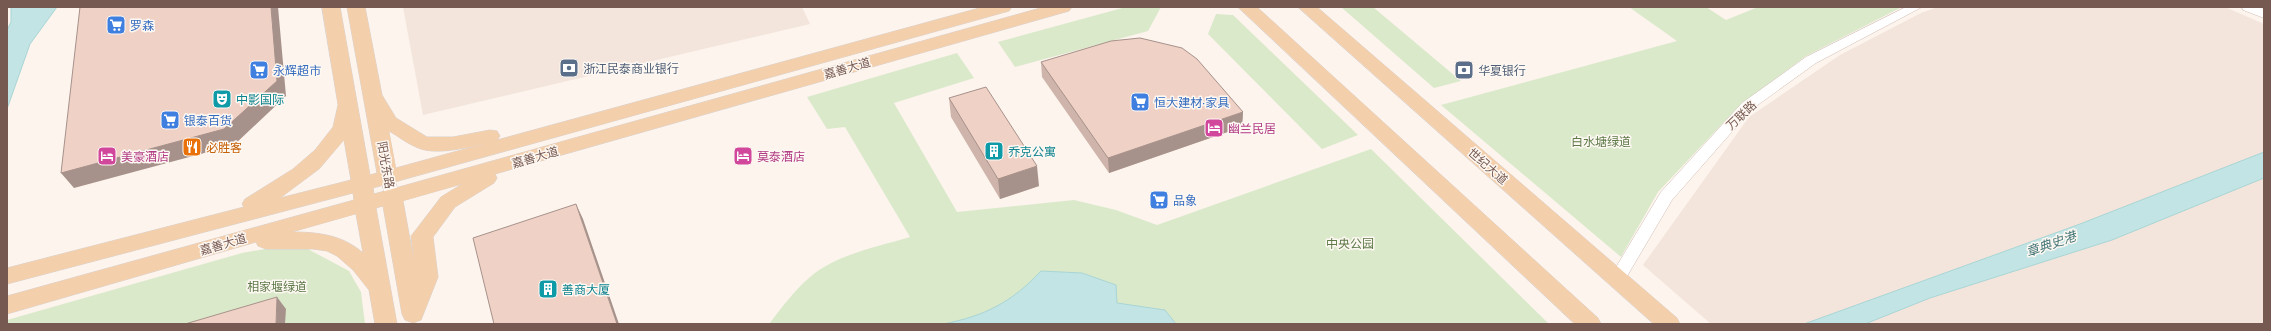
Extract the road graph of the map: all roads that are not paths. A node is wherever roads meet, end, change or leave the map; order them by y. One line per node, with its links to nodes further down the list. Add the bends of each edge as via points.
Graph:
1 (331, 7): 11 (main road)
2 (356, 7): 10 (main road, 阳光东路)
3 (1003, 7): 12 (main road, 嘉善大道)
4 (1063, 7): 13 (main road, 嘉善大道)
5 (1247, 7): 26 (main road)
6 (1307, 7): 21 (main road, 世纪大道)
7 (1916, 7): 21 (street, 万联路, via 1811,60 1747,106 1666,196)
8 (2248, 7): 9 (street)
9 (2264, 14)
10 (372, 94): 12 (main road, via 389,122 423,143 452,144 521,130); 14 (main road, 阳光东路)
11 (348, 101): 15 (main road); 18 (main road, via 341,131 314,164 273,194)
12 (571, 126): 14 (main road, 嘉善大道)
13 (542, 155): 16 (main road, 嘉善大道); 24 (main road, via 532,163 496,172 448,202 422,236 427,277)
14 (388, 177): 15 (main road, 嘉善大道); 16 (street, 阳光东路)
15 (363, 184): 17 (main road); 18 (main road, 嘉善大道)
16 (392, 198): 17 (main road, 嘉善大道); 24 (main road, 阳光东路)
17 (365, 205): 19 (main road, 嘉善大道); 22 (main road)
18 (218, 220): 20 (main road, 嘉善大道)
19 (224, 244): 22 (main road, via 298,239 339,247 363,266); 23 (main road, 嘉善大道)
20 (7, 276)
21 (1618, 279): 27 (main road, 世纪大道)
22 (380, 289): 25 (main road)
23 (7, 305)
24 (414, 319)
25 (386, 324)
26 (1590, 324)
27 (1669, 324)

